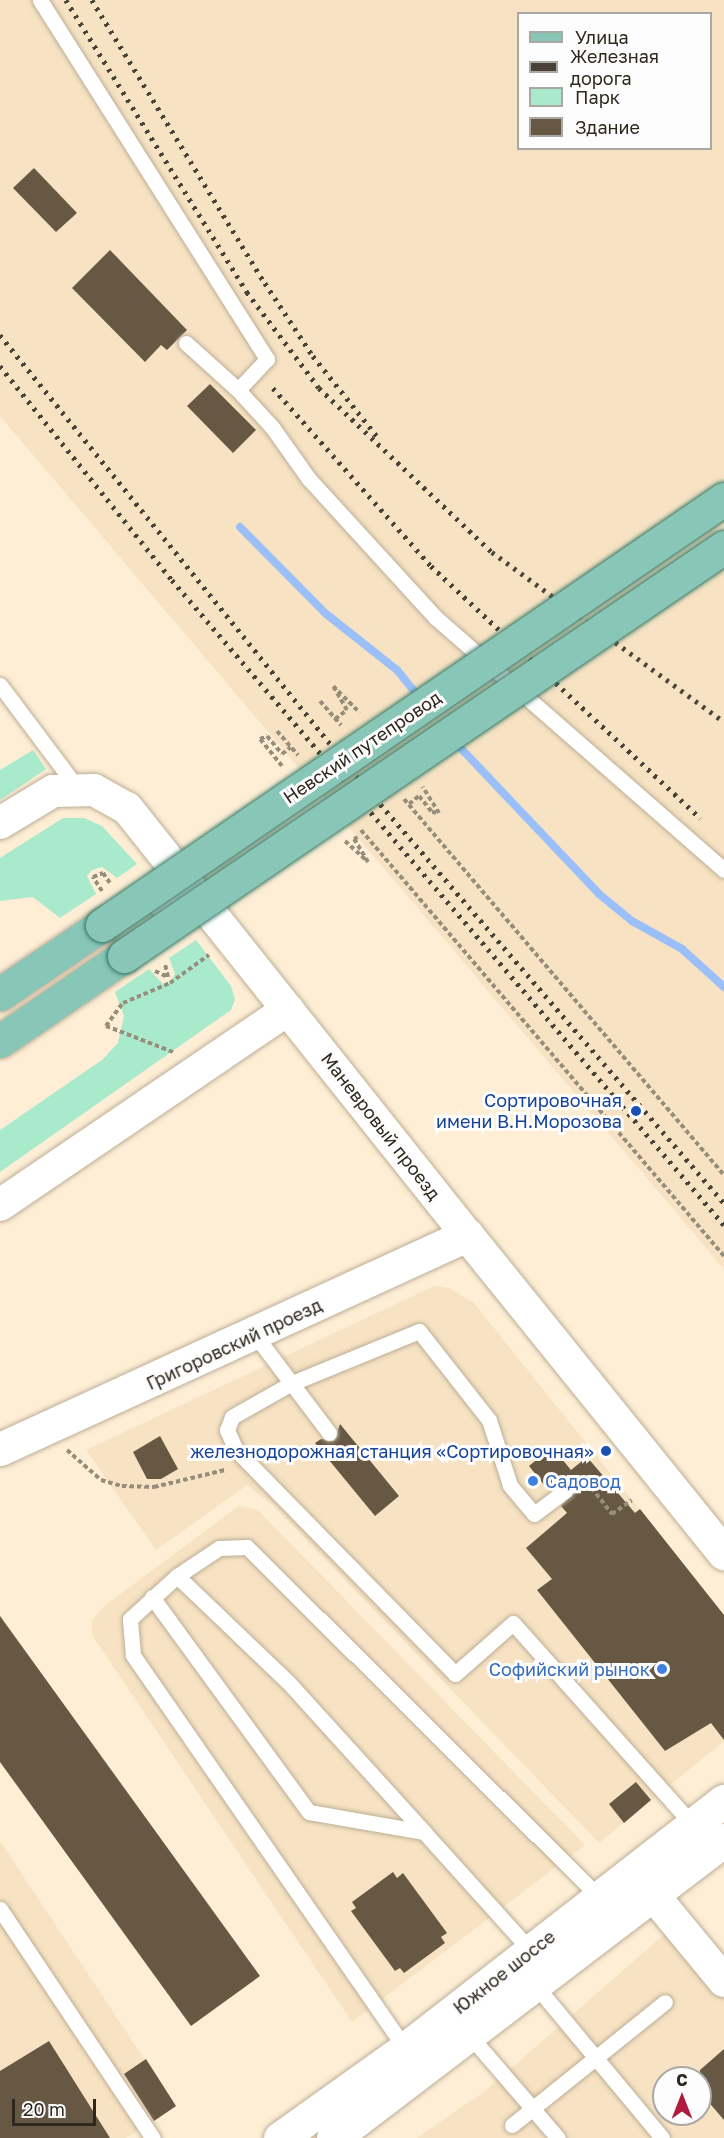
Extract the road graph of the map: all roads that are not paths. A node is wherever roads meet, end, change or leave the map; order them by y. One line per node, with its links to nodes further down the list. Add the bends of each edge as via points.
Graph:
1 (39, 0): 3 (lane, via 267,359)
2 (186, 343): 3 (lane)
3 (238, 390): 9 (lane, via 272,427 309,479 435,617)
4 (724, 499): 12 (main road, Невский путепровод, bridge, via 103,910)
5 (724, 547): 14 (main road, bridge)
6 (0, 685): 7 (lane)
7 (78, 789): 8 (street, Маневровый проезд, via 36,798); 10 (street, Маневровый проезд, via 111,796 127,808)
8 (0, 823)
9 (724, 870)
10 (189, 885): 11 (lane); 13 (street, Маневровый проезд)
11 (157, 908)
12 (0, 994)
13 (288, 1009): 15 (street); 16 (street, Маневровый проезд)
14 (0, 1041)
15 (0, 1206)
16 (467, 1235): 17 (street, Григоровский проезд); 22 (street, Маневровый проезд)
17 (255, 1335): 18 (lane); 20 (street, Григоровский проезд)
18 (290, 1384): 19 (lane); 21 (lane, via 419,1331 489,1420 510,1485 534,1514); 27 (lane, via 232,1417 227,1430 248,1463 455,1674 513,1623)
19 (329, 1433)
20 (0, 1449)
21 (566, 1490)
22 (724, 1553)
23 (177, 1576): 24 (lane); 26 (lane, via 288,1682); 30 (lane, via 219,1548 248,1547)
24 (152, 1597): 26 (lane, via 309,1812); 36 (lane, via 130,1619 133,1654)
25 (724, 1801): 27 (street, Южное шоссе)
26 (424, 1832): 31 (lane)
27 (710, 1838): 28 (street, Южное шоссе)
28 (643, 1884): 30 (street, Южное шоссе); 32 (street)
29 (0, 1909): 39 (lane)
30 (610, 1909): 31 (street, Южное шоссе)
31 (540, 1970): 34 (street, Южное шоссе); 35 (lane); 36 (street, Южное шоссе)
32 (724, 1982)
33 (665, 2002): 35 (lane)
34 (471, 2037): 36 (street, Южное шоссе); 37 (lane)
35 (596, 2058): 37 (lane); 43 (lane)
36 (415, 2061): 40 (street, Южное шоссе); 41 (street, Южное шоссе)
37 (533, 2108): 38 (lane); 42 (lane)
38 (512, 2125)
39 (153, 2138)
40 (280, 2138)
41 (333, 2138)
42 (558, 2138)
43 (662, 2138)

